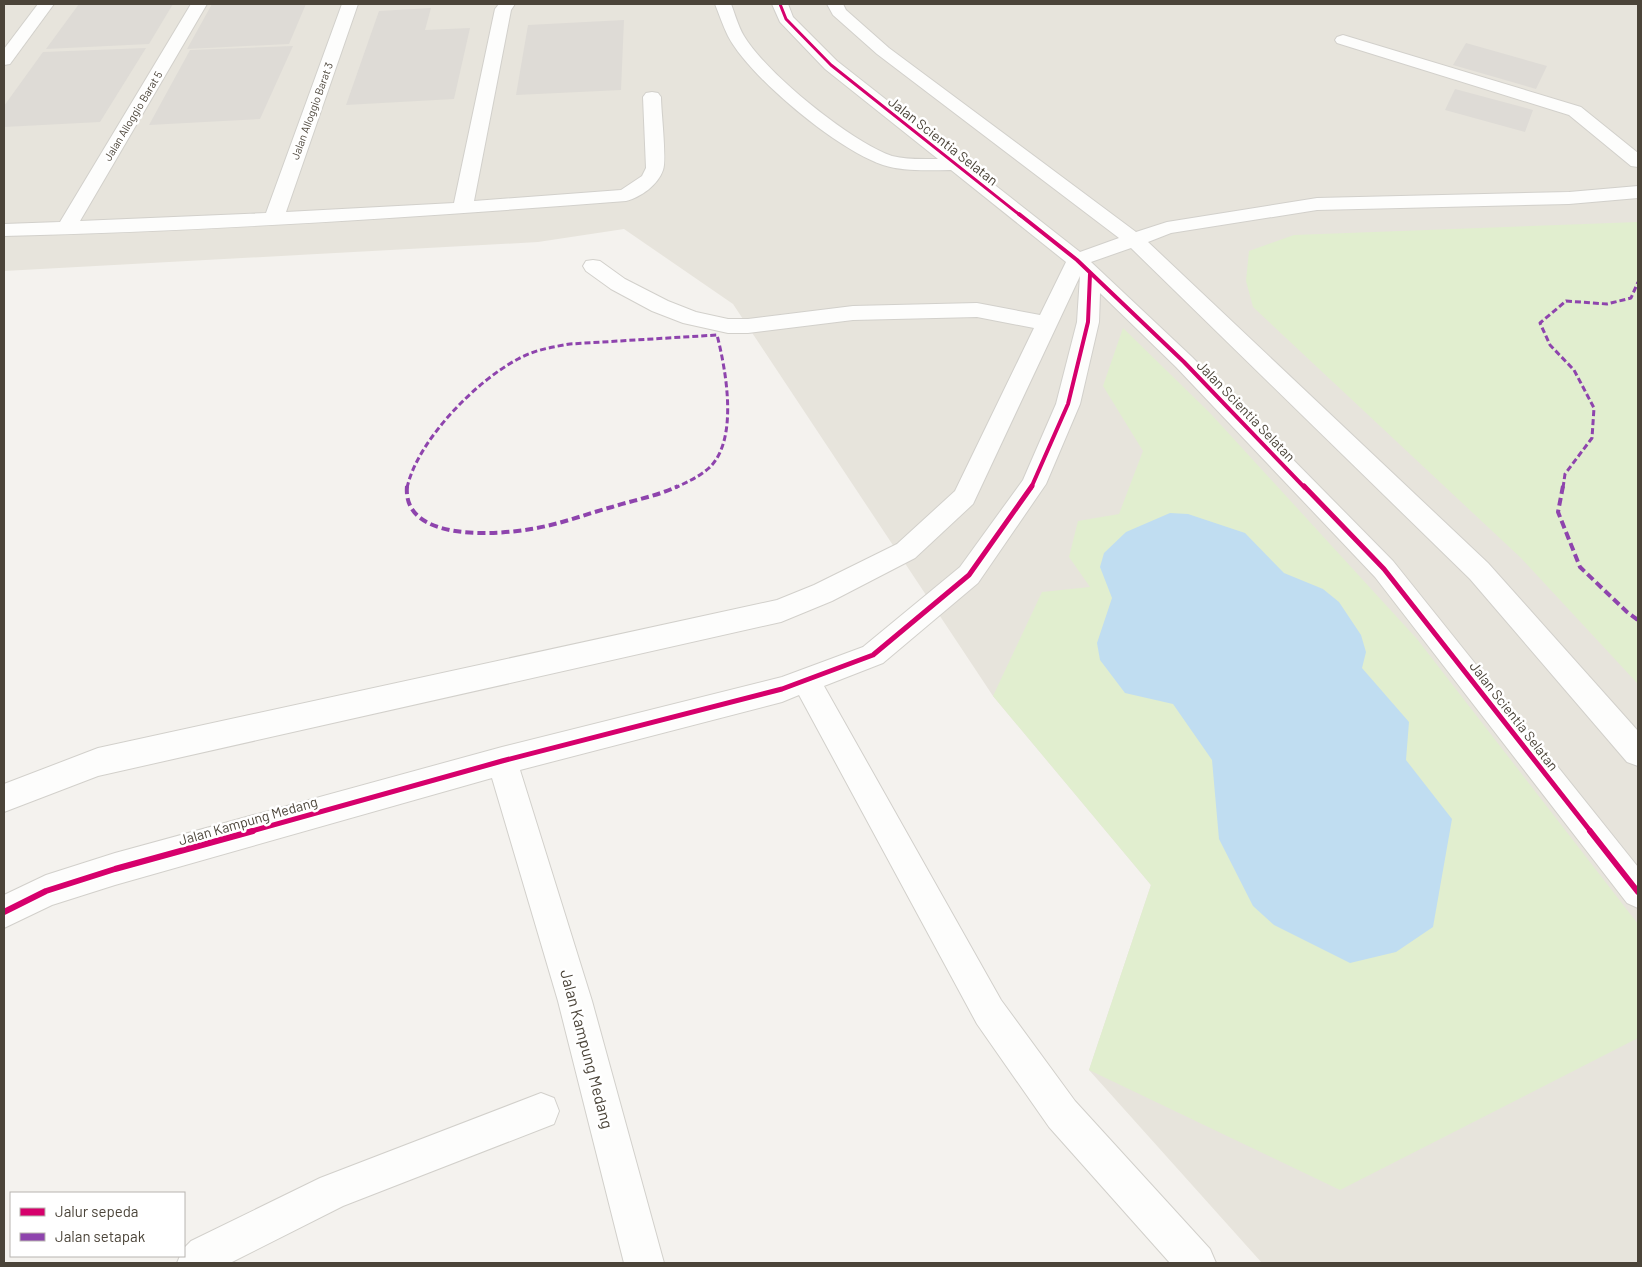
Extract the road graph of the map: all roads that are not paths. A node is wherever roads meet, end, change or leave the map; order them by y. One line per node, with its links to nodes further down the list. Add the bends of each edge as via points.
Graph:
1 (46, 4): 9 (street)
2 (199, 4): 16 (street, Jalan Alloggio Barat 5)
3 (350, 4): 15 (street, Jalan Alloggio Barat 3)
4 (507, 4): 14 (street, via 503,9)
5 (723, 4): 12 (street, via 736,36 761,69 832,130 889,161 915,165)
6 (780, 4): 12 (street, Jalan Scientia Selatan, via 786,19 831,65)
7 (835, 4): 18 (street, via 839,12 883,51)
8 (1344, 40): 11 (street, via 1575,111)
9 (4, 60)
10 (652, 97): 14 (street, via 655,168 650,180 642,186 626,195)
11 (1638, 162)
12 (953, 164): 20 (street, Jalan Scientia Selatan)
13 (1638, 192): 18 (street, via 1569,198 1316,204 1167,228)
14 (462, 208): 15 (street)
15 (274, 219): 16 (street)
16 (67, 228): 17 (street)
17 (4, 230)
18 (1135, 241): 20 (street); 23 (street, via 1479,571)
19 (593, 266): 21 (street, via 618,284 660,306 723,331 853,313 977,310)
20 (1084, 267): 21 (street); 22 (street, via 1088,322 1068,404 1034,484 969,575 873,655); 26 (street, Jalan Scientia Selatan, via 1184,362 1384,568)
21 (1047, 324): 25 (street, via 964,496 906,551 823,593 781,611 98,762)
22 (806, 680): 24 (street, via 782,689); 31 (street, via 990,1012 1062,1114)
23 (1638, 752)
24 (502, 761): 27 (street, Jalan Kampung Medang, via 115,869 46,891); 30 (street, Jalan Kampung Medang, via 575,1001)
25 (4, 798)
26 (1638, 892)
27 (4, 912)
28 (541, 1111): 29 (street, via 333,1192 205,1255)
29 (197, 1263)
30 (644, 1263)
31 (1196, 1263)

